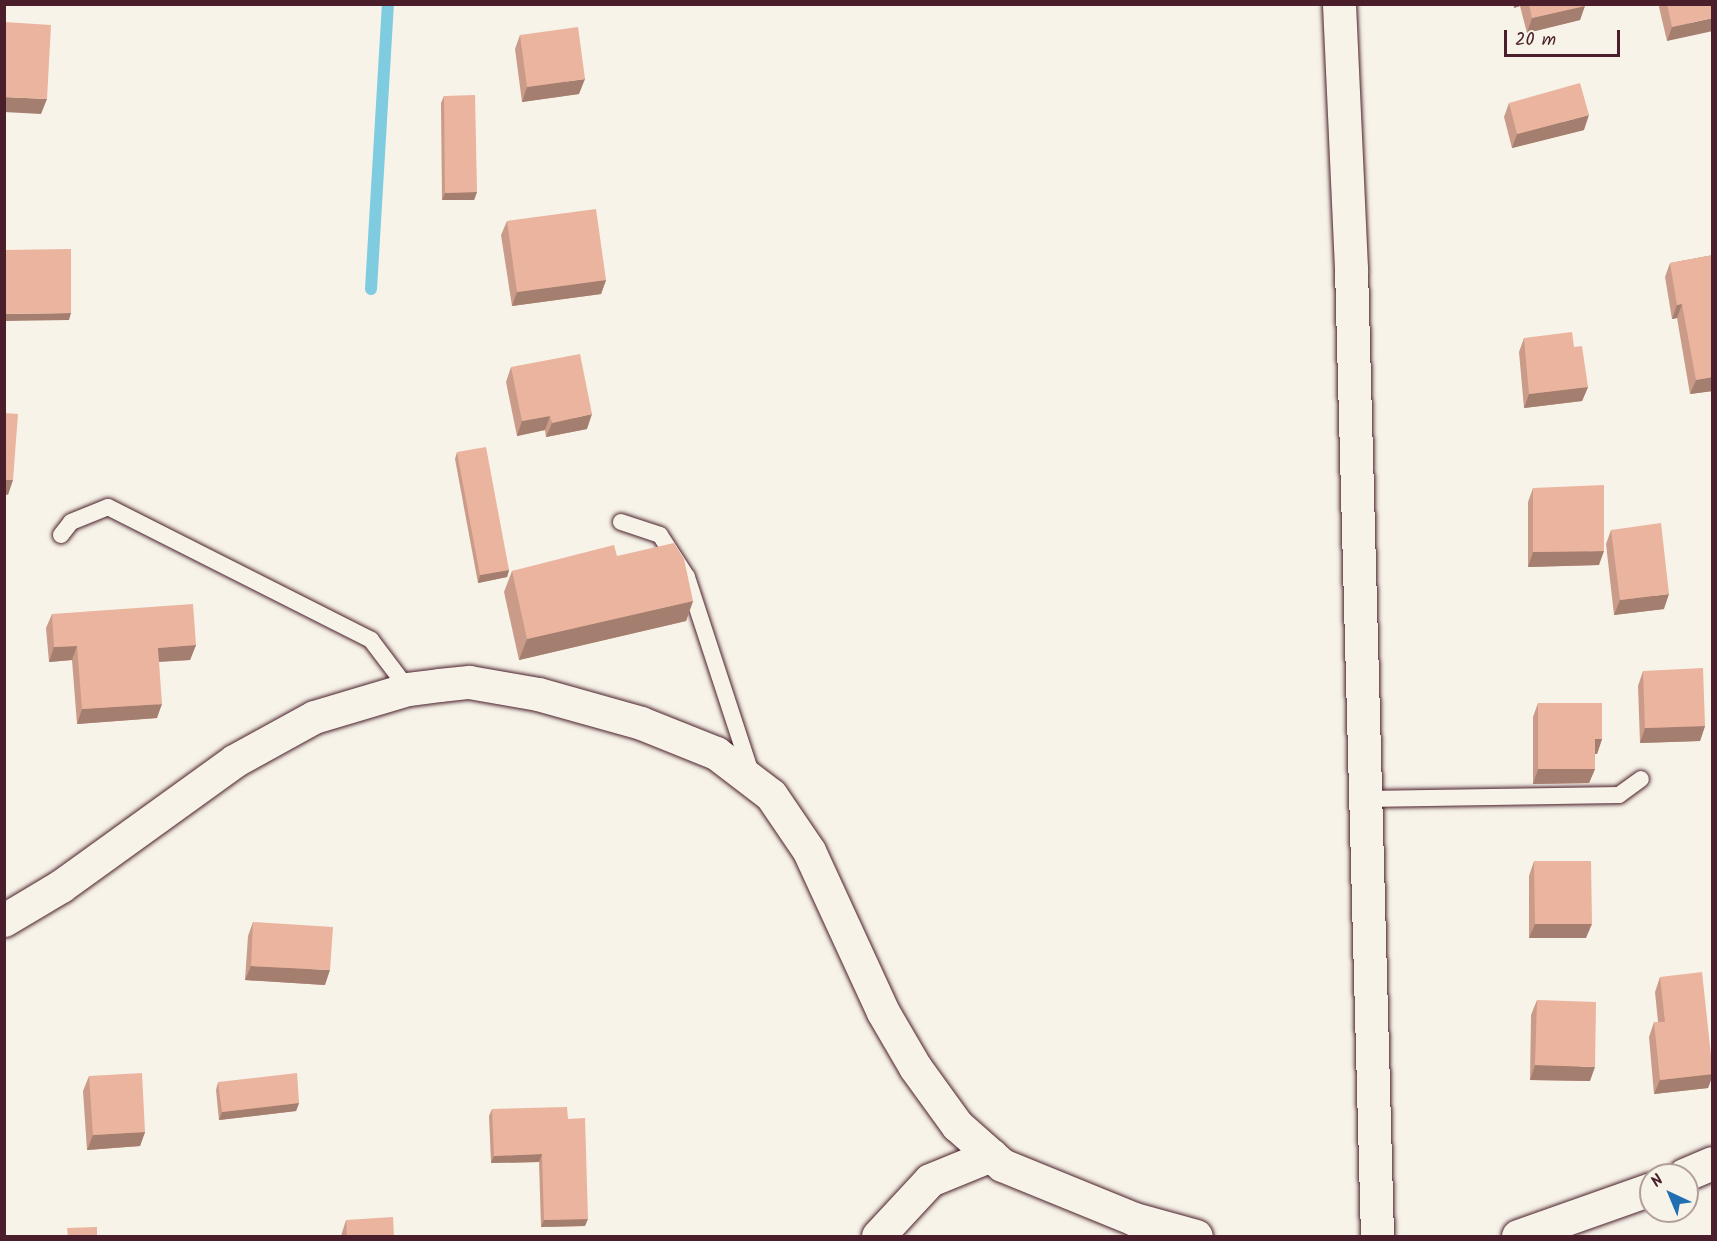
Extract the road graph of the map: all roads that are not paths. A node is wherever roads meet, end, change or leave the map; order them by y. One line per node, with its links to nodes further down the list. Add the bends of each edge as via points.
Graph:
1 (1339, 4): 7 (street, via 1351,269)
2 (621, 522): 6 (lane, via 660,535 687,577)
3 (61, 535): 4 (lane, via 71,522 108,507 371,640)
4 (408, 689): 6 (street, via 469,682 641,723 716,753); 8 (street, via 314,717 234,761 61,886)
5 (1641, 779): 7 (lane, via 1619,795)
6 (756, 785): 9 (street, via 771,795 809,851 883,1012 915,1067 957,1125)
7 (1365, 799): 15 (street)
8 (4, 920)
9 (991, 1155): 13 (street, via 930,1180); 14 (street, via 1002,1165 1047,1185 1134,1219)
10 (1713, 1163): 11 (street)
11 (1699, 1169)
12 (1639, 1193): 16 (street)
13 (878, 1236)
14 (1196, 1236)
15 (1377, 1236)
16 (1518, 1236)

